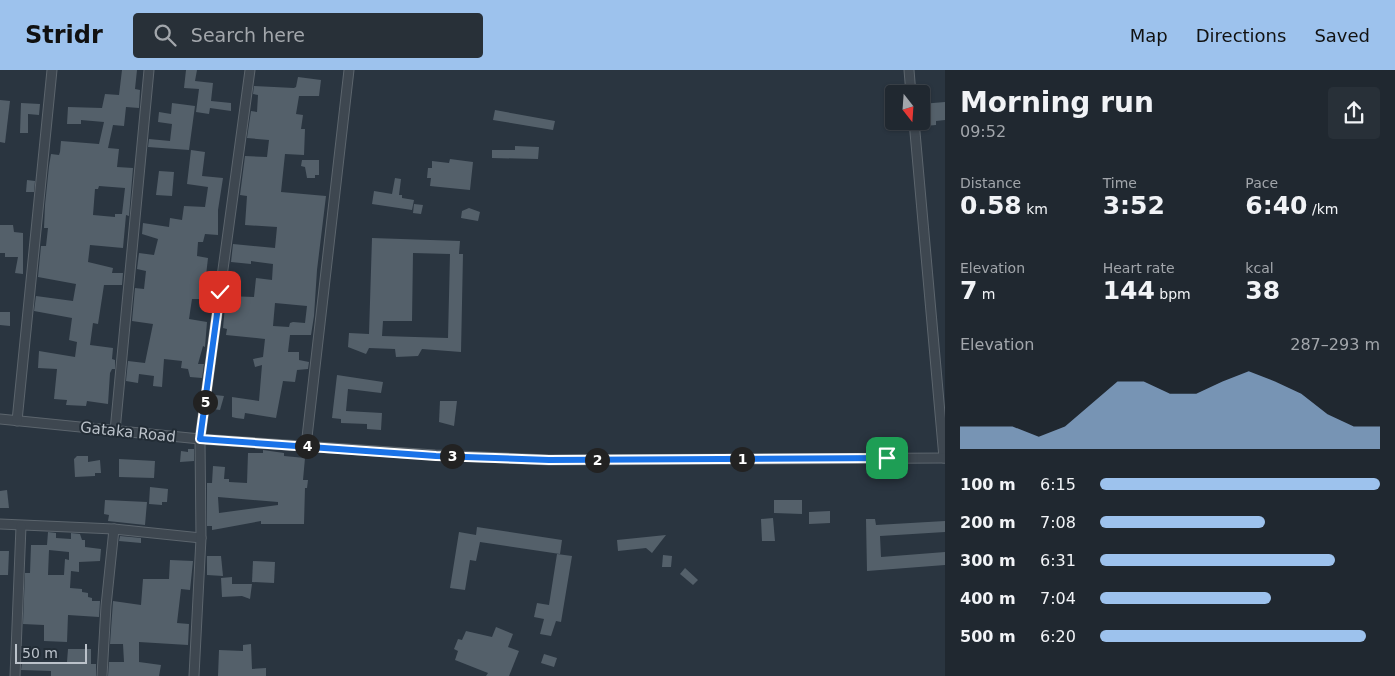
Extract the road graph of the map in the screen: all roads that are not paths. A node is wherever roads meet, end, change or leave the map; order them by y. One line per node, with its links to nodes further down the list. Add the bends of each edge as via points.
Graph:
1 (52, 70): 9 (street)
2 (149, 70): 10 (street)
3 (250, 70): 11 (street)
4 (349, 70): 12 (street)
5 (909, 70): 6 (street)
6 (910, 85)
7 (915, 130): 13 (street)
8 (0, 419): 9 (street, Gataka Road)
9 (17, 421): 10 (street, Gataka Road)
10 (116, 431): 11 (street, Gataka Road)
11 (200, 439): 12 (street, Gataka Road); 17 (street)
12 (306, 446): 13 (street, Gataka Road, via 436,456 549,460)
13 (944, 458)
14 (0, 524): 15 (street)
15 (21, 526): 16 (street); 18 (street)
16 (114, 529): 17 (street); 19 (street)
17 (201, 538): 20 (street)
18 (15, 676)
19 (102, 676)
20 (194, 676)

